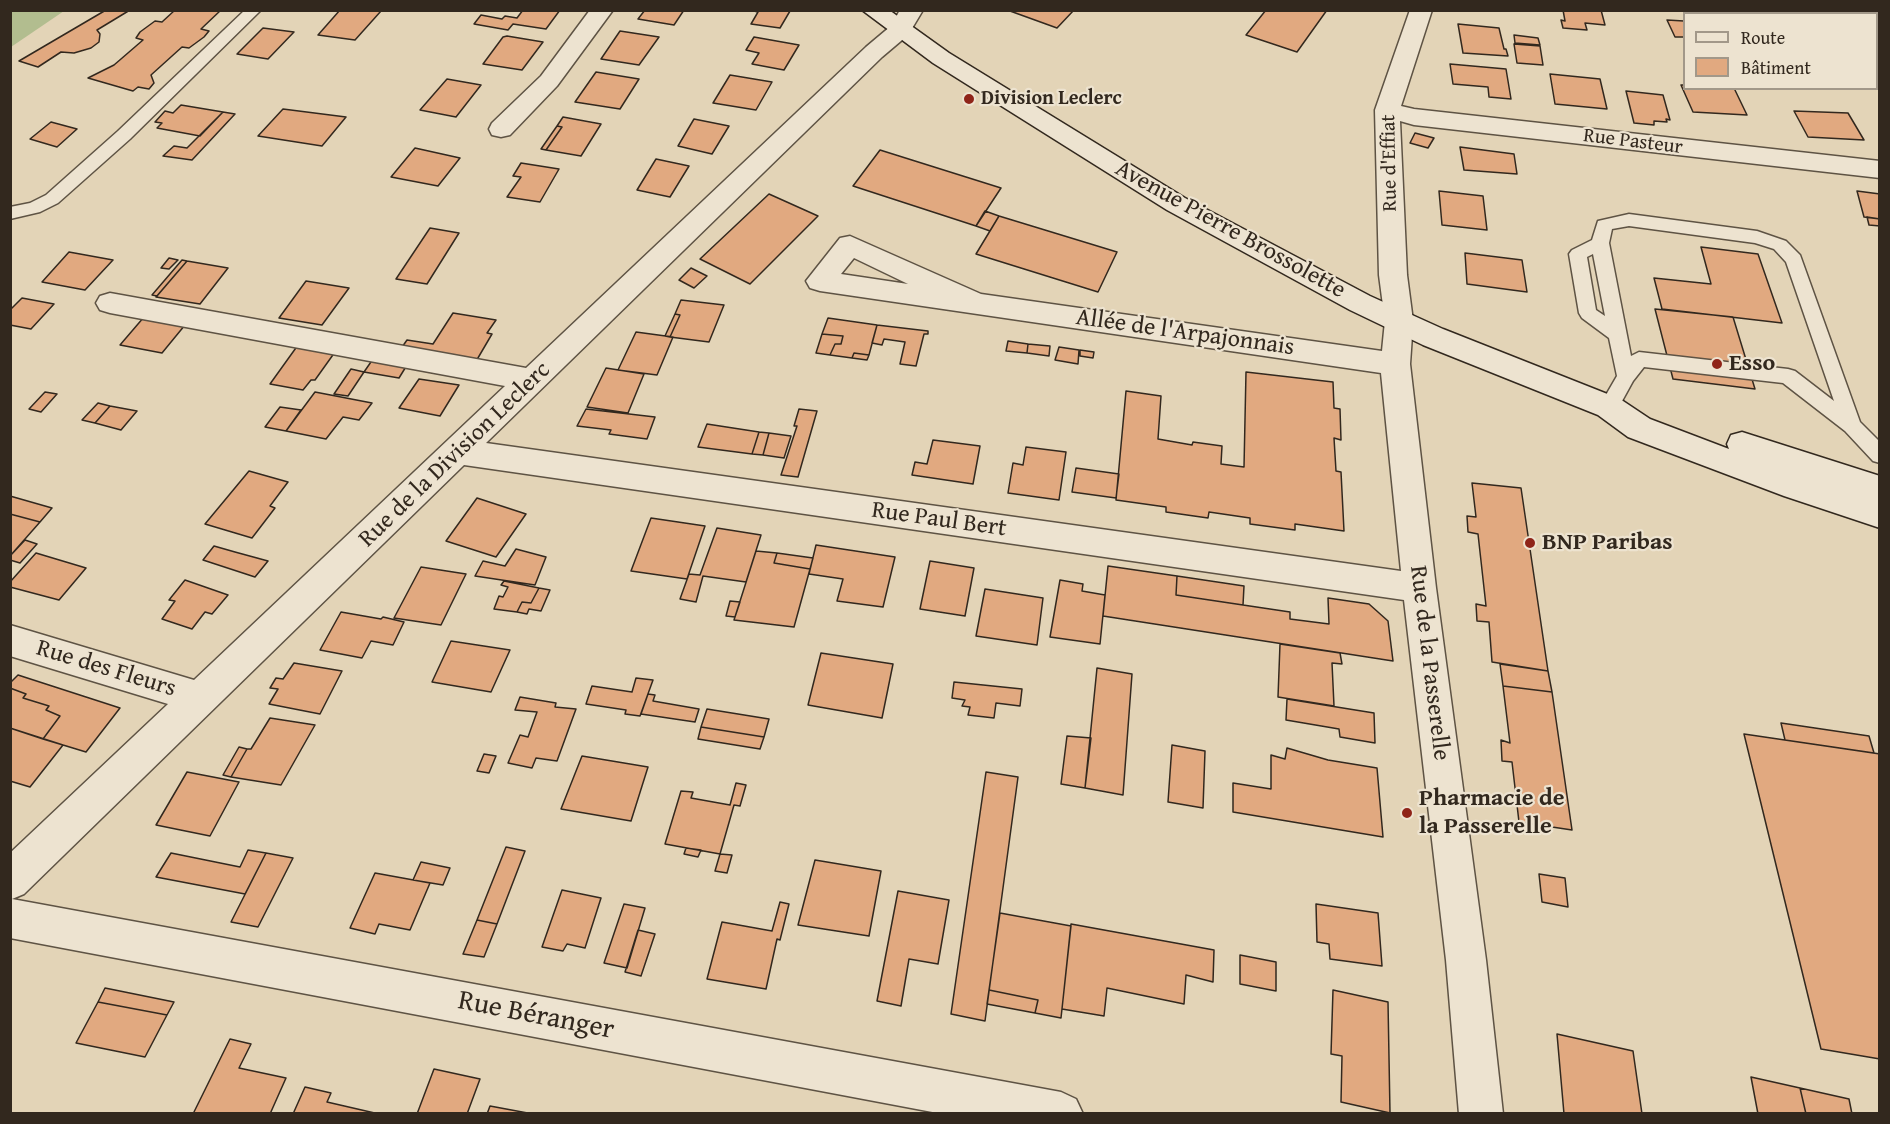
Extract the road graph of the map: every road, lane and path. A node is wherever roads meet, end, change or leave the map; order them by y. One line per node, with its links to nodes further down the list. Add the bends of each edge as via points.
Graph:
1 (254, 10): 9 (lane, via 52,199)
2 (602, 10): 7 (street, via 549,81)
3 (873, 10): 5 (street, Avenue Pierre Brossolette)
4 (1421, 10): 6 (street, Rue d'Effiat)
5 (906, 20): 12 (street, Avenue Pierre Brossolette, via 1176,204); 15 (street, Rue de la Division Leclerc)
6 (1387, 110): 8 (street, Rue Pasteur, via 1414,117); 12 (street, Rue d'Effiat)
7 (501, 129)
8 (1880, 170)
9 (10, 213)
10 (110, 303): 15 (street)
11 (975, 303): 13 (street, Allée de l'Arpajonnais)
12 (1399, 321): 13 (street, Rue de la Passerelle); 16 (street, Avenue Pierre Brossolette)
13 (1395, 364): 22 (street, Rue de la Passerelle)
14 (1626, 376): 16 (lane); 17 (lane, via 1639,359 1788,376); 17 (lane, via 1600,243 1604,225 1629,220 1756,237 1780,245 1794,259)
15 (532, 380): 18 (street, Rue de la Division Leclerc)
16 (1609, 407): 20 (street, Avenue Pierre Brossolette, via 1645,408 1774,456); 21 (street, Avenue Pierre Brossolette, via 1639,428)
17 (1852, 426): 19 (lane)
18 (459, 452): 22 (street, Rue Paul Bert); 24 (street, Rue de la Division Leclerc)
19 (1880, 455)
20 (1880, 489)
21 (1880, 515)
22 (1419, 588): 28 (street, Rue de la Passerelle, via 1466,960)
23 (10, 640): 24 (street, Rue des Fleurs)
24 (201, 698): 25 (street, Rue de la Division Leclerc)
25 (10, 880)
26 (10, 918): 27 (street, Rue Béranger)
27 (1061, 1113)
28 (1481, 1113)

